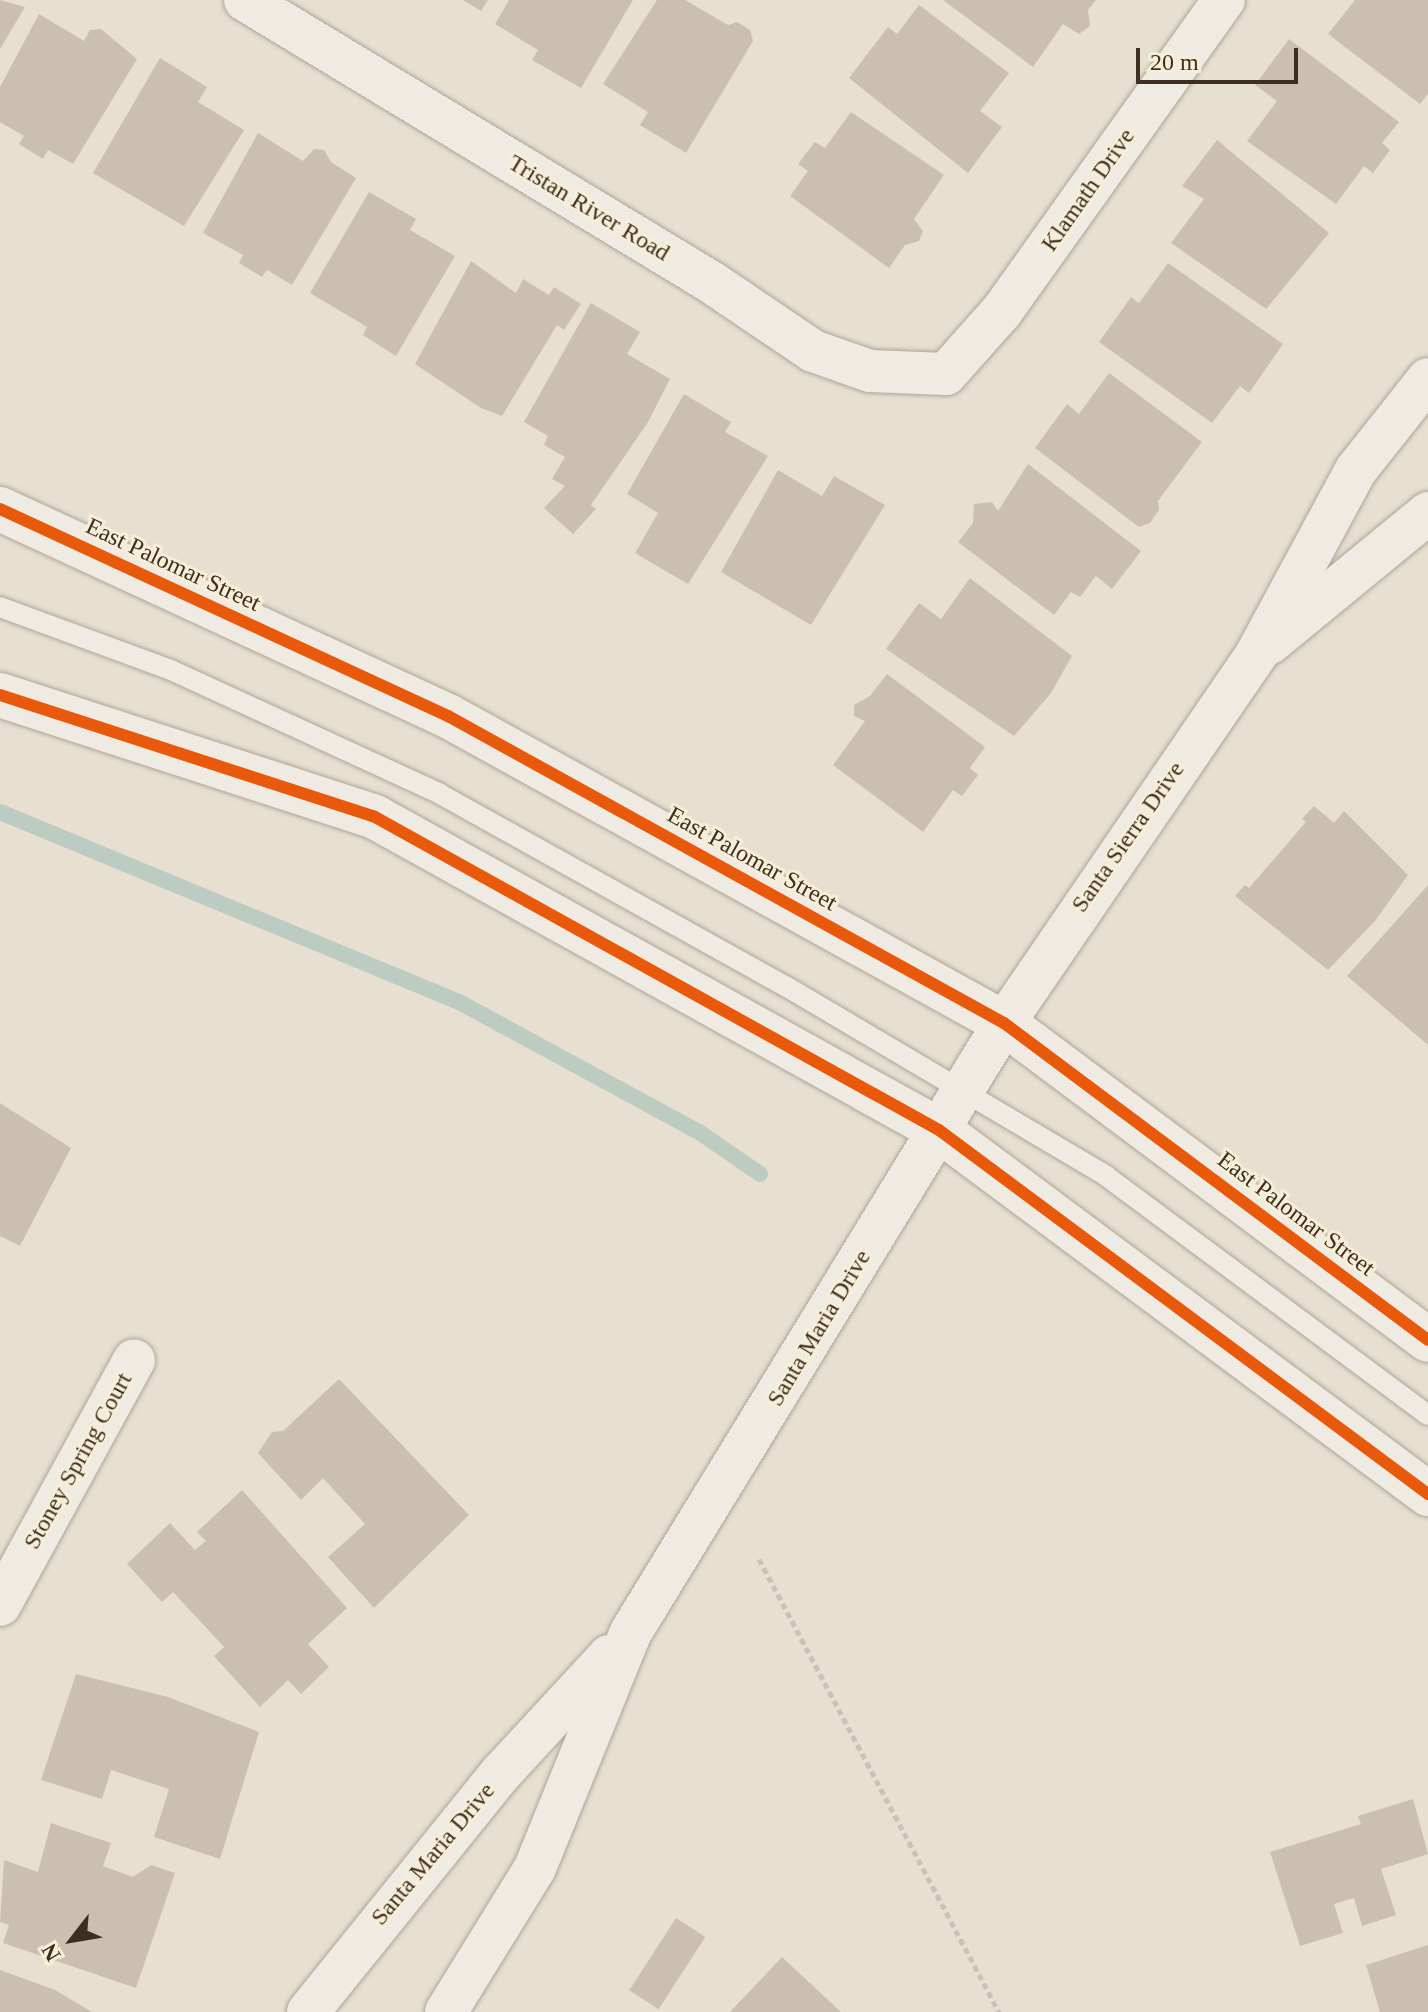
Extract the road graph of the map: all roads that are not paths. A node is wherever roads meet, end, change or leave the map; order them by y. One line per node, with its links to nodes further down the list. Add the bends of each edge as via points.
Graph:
1 (245, 0): 3 (street, Tristan River Road, via 689,269 813,351 870,371)
2 (1224, 0): 3 (street, Klamath Drive, via 1002,311)
3 (946, 374)
4 (1428, 379): 8 (street, Santa Sierra Drive, via 1356,470)
5 (0, 509): 10 (main road, East Palomar Street, via 448,716)
6 (1428, 513): 8 (street, Santa Sierra Drive)
7 (0, 607): 11 (lane, via 171,670 440,794)
8 (1257, 653): 10 (street, Santa Sierra Drive)
9 (0, 695): 12 (main road, via 375,817)
10 (1004, 1023): 11 (street, Santa Maria Drive); 13 (main road, East Palomar Street)
11 (962, 1091): 12 (street, Santa Maria Drive); 15 (lane, via 1106,1176)
12 (939, 1130): 16 (main road); 18 (street, Santa Maria Drive)
13 (1428, 1340)
14 (134, 1360): 17 (street, Stoney Spring Court)
15 (1428, 1415)
16 (1428, 1494)
17 (0, 1605)
18 (631, 1632): 19 (street, Santa Maria Drive, via 502,1772); 20 (street, Santa Maria Drive, via 535,1868)
19 (308, 2012)
20 (446, 2012)

